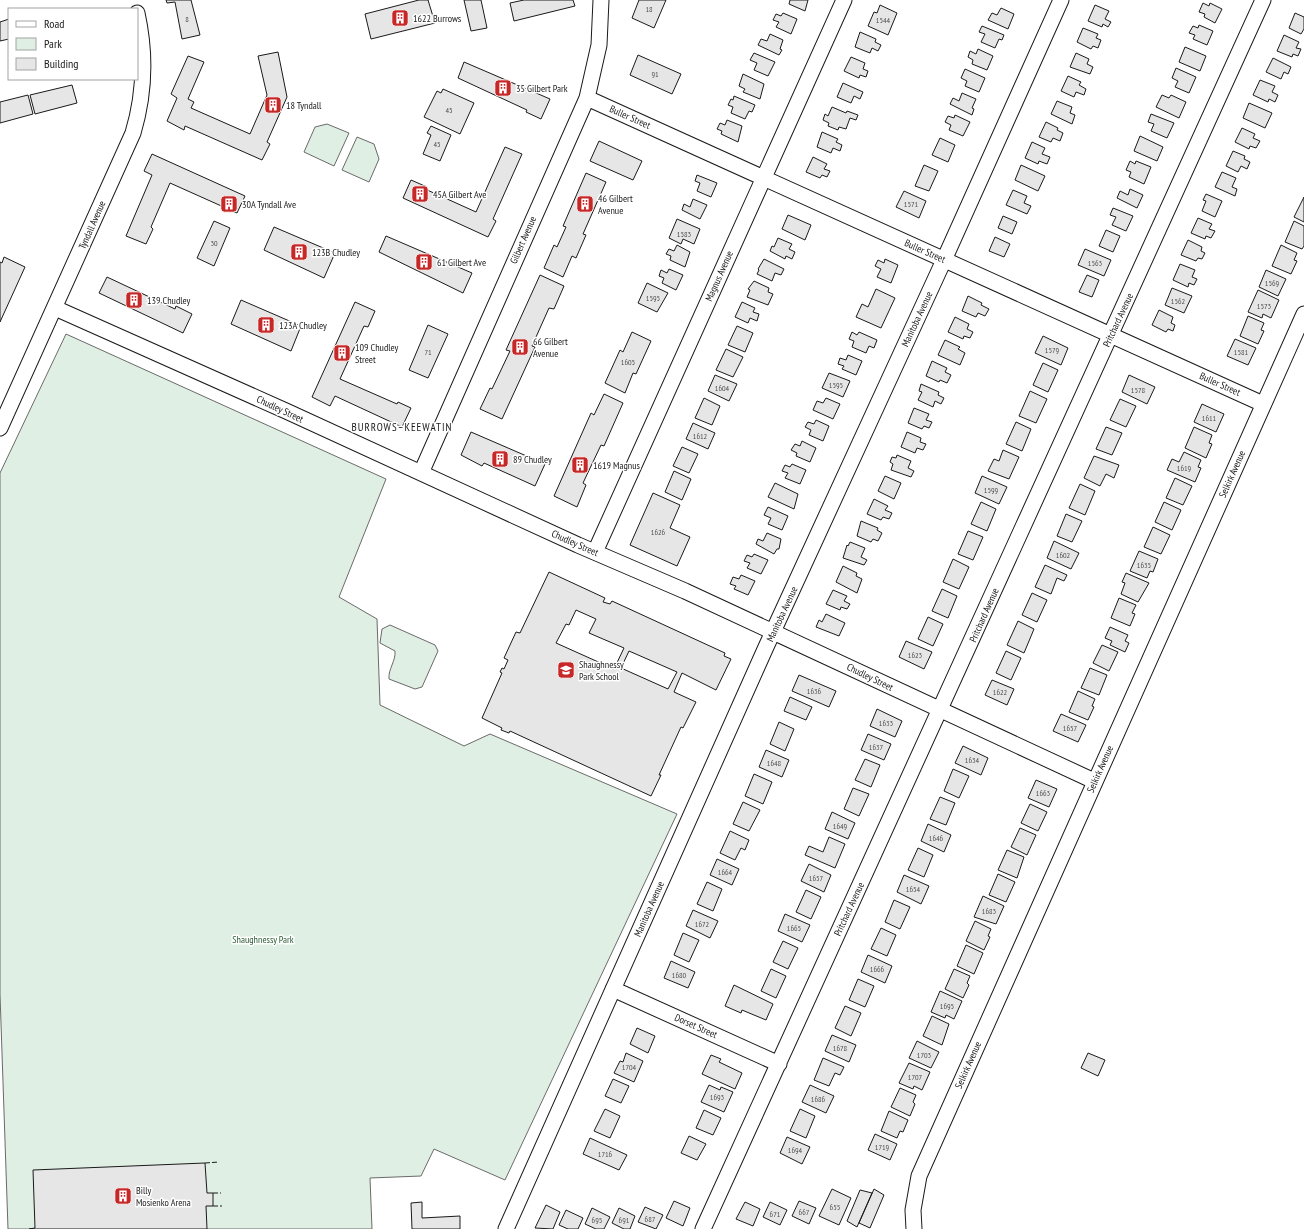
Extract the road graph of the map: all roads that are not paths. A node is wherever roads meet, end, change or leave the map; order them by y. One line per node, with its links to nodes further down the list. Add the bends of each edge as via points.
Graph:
1 (601, 0): 6 (street, Gilbert Avenue, via 599,45)
2 (844, 0): 7 (street, Magnus Avenue)
3 (1061, 0): 8 (street, Manitoba Avenue)
4 (1263, 0): 11 (street, Pritchard Avenue)
5 (138, 18): 9 (street, Tyndall Avenue, via 144,74 138,116 133,133)
6 (587, 98): 7 (street, Buller Street); 14 (street, Gilbert Avenue)
7 (763, 178): 8 (street, Buller Street); 15 (street, Magnus Avenue)
8 (944, 260): 11 (street, Buller Street); 16 (street, Manitoba Avenue)
9 (55, 308): 13 (street, Tyndall Avenue); 14 (street, Chudley Street)
10 (1304, 314): 12 (street, Selkirk Avenue)
11 (1111, 335): 12 (street, Buller Street); 17 (street, Pritchard Avenue)
12 (1263, 404): 18 (street, Selkirk Avenue)
13 (0, 428)
14 (421, 473): 15 (street, Chudley Street)
15 (596, 552): 16 (street, Chudley Street)
16 (774, 632): 17 (street, Chudley Street); 19 (street, Manitoba Avenue)
17 (940, 710): 18 (street, Chudley Street); 20 (street, Pritchard Avenue)
18 (1094, 781): 23 (street, Selkirk Avenue, via 919,1176 913,1210)
19 (613, 989): 20 (street, Dorset Street); 21 (street, Manitoba Avenue)
20 (779, 1064): 22 (street, Pritchard Avenue)
21 (506, 1229)
22 (703, 1229)
23 (914, 1229)

